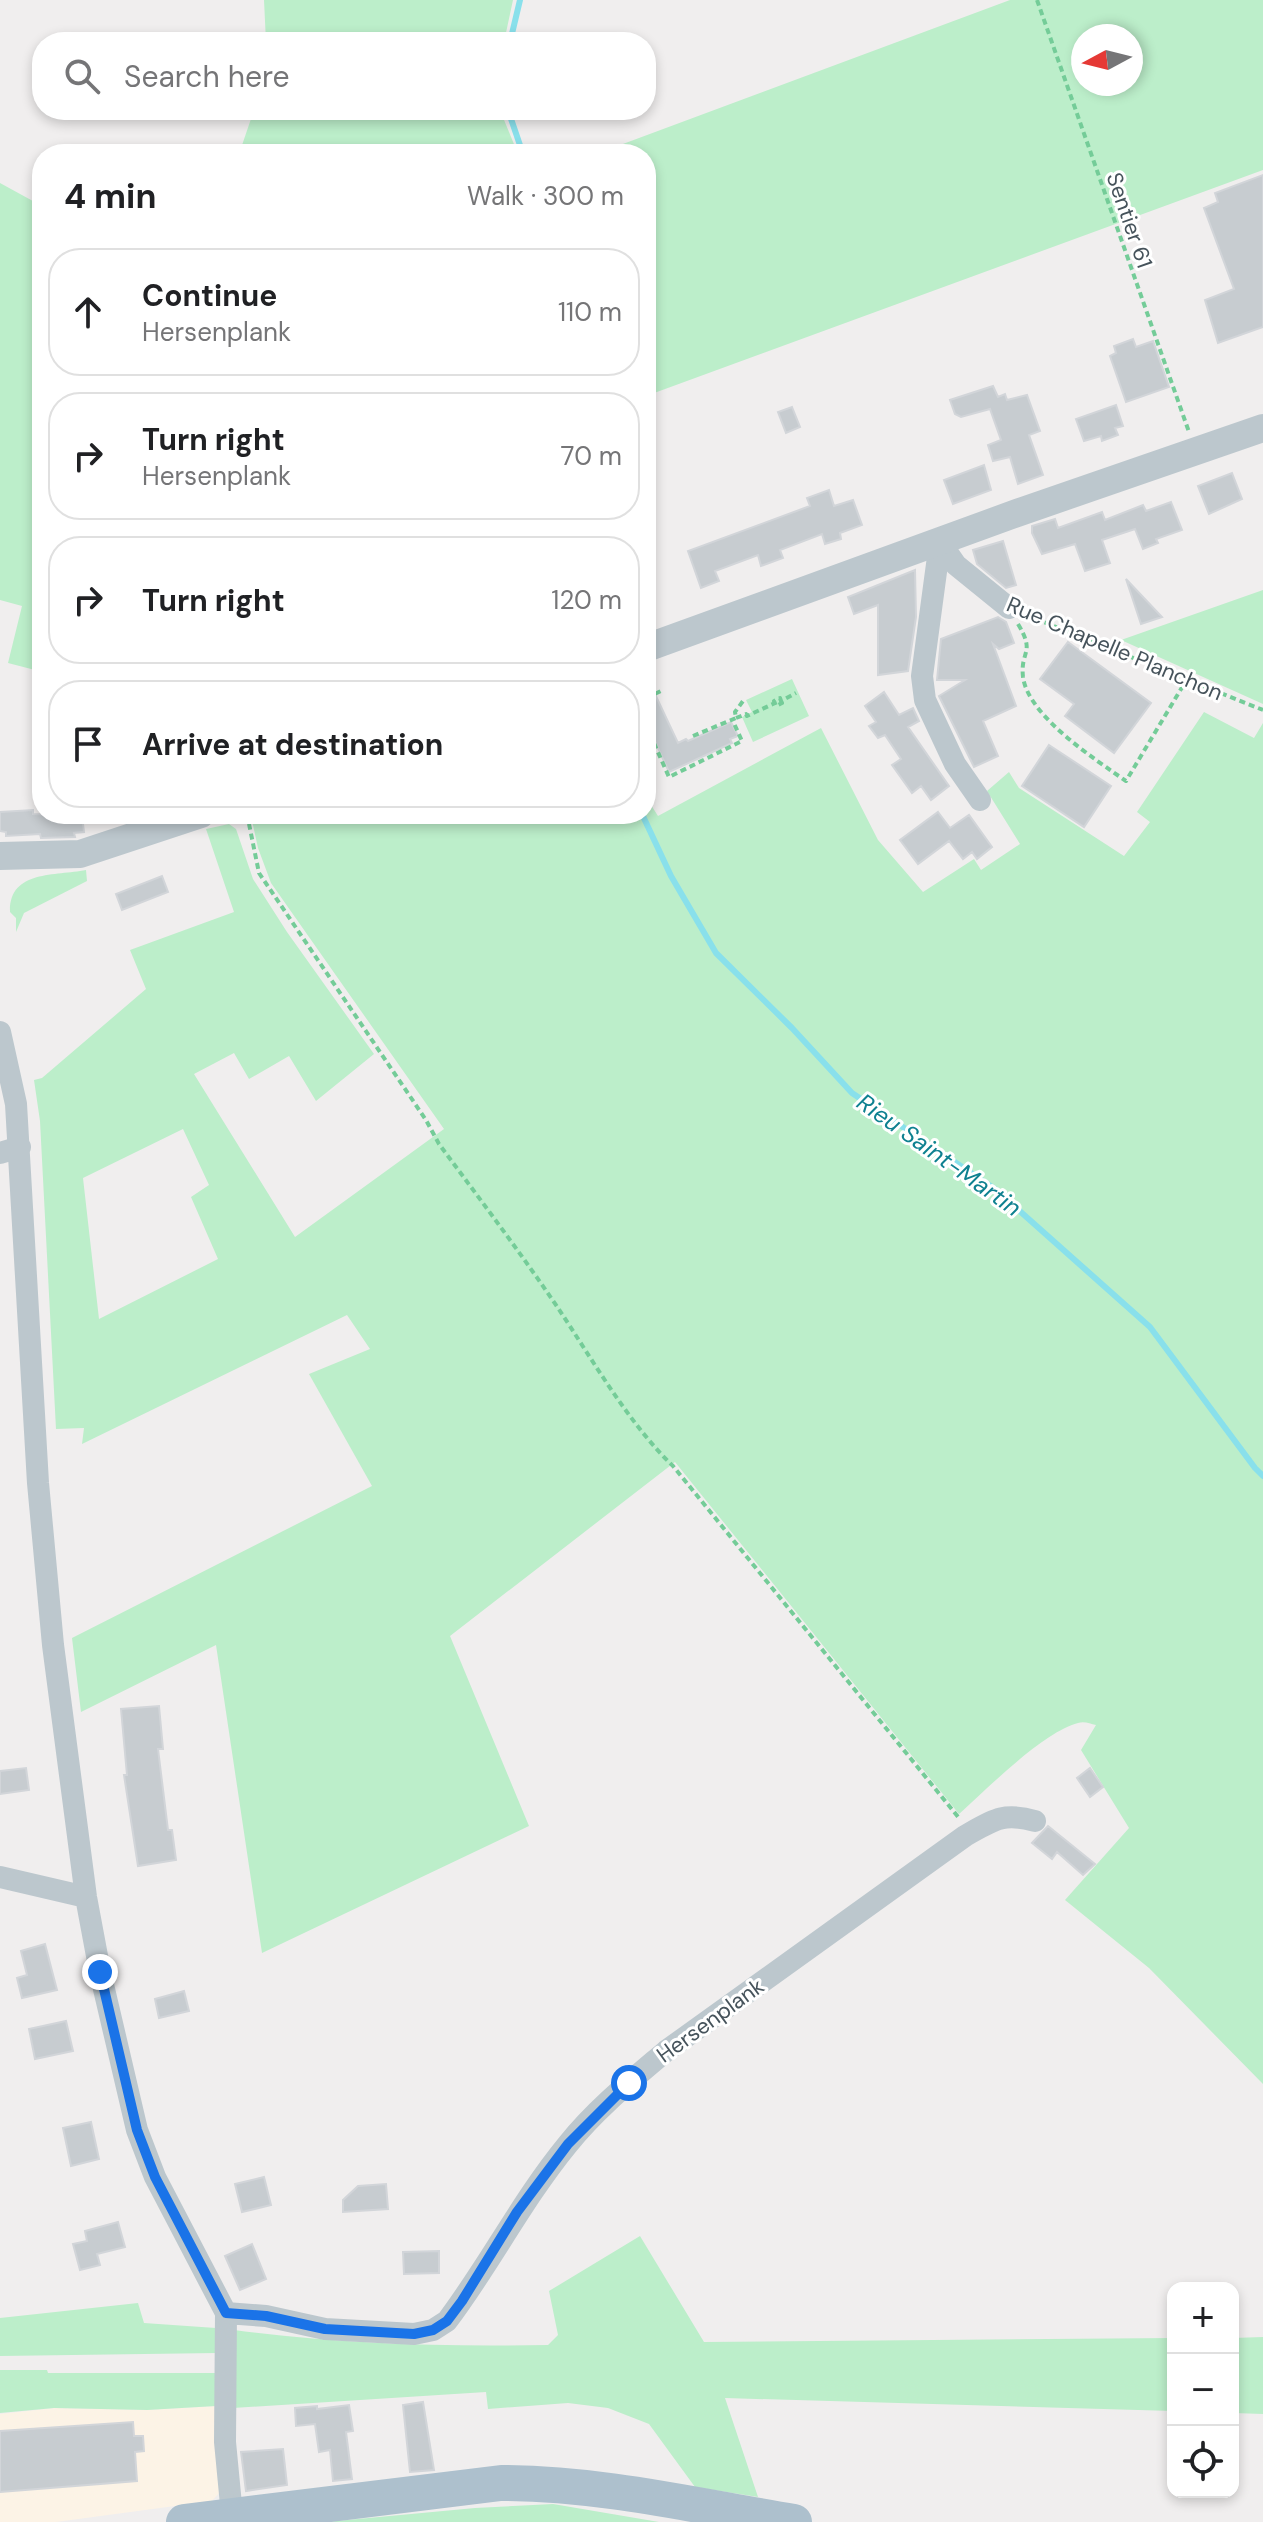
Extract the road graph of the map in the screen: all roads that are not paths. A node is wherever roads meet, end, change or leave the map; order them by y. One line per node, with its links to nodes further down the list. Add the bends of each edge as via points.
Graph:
1 (1263, 428): 2 (street)
2 (940, 542): 3 (street, Rue Chapelle Planchon, via 956,565); 4 (street); 5 (street, via 922,676 925,700 955,764)
3 (1009, 608)
4 (656, 644)
5 (980, 800)
6 (171, 824): 7 (street, via 80,854)
7 (0, 856)
8 (0, 1032): 9 (street, via 15,1094)
9 (10, 1150): 12 (street, via 55,1659)
10 (1035, 1821): 13 (street, Hersenplank, via 1015,1816 965,1836 666,2051 568,2144 447,2321 433,2330 414,2334 325,2329)
11 (0, 1877): 12 (street)
12 (86, 1897): 13 (street, via 137,2130 155,2177)
13 (226, 2313): 15 (street, via 225,2442)
14 (308, 2514): 15 (main road); 17 (main road, via 501,2483 541,2483)
15 (232, 2515): 16 (main road)
16 (184, 2522)
17 (794, 2522)

